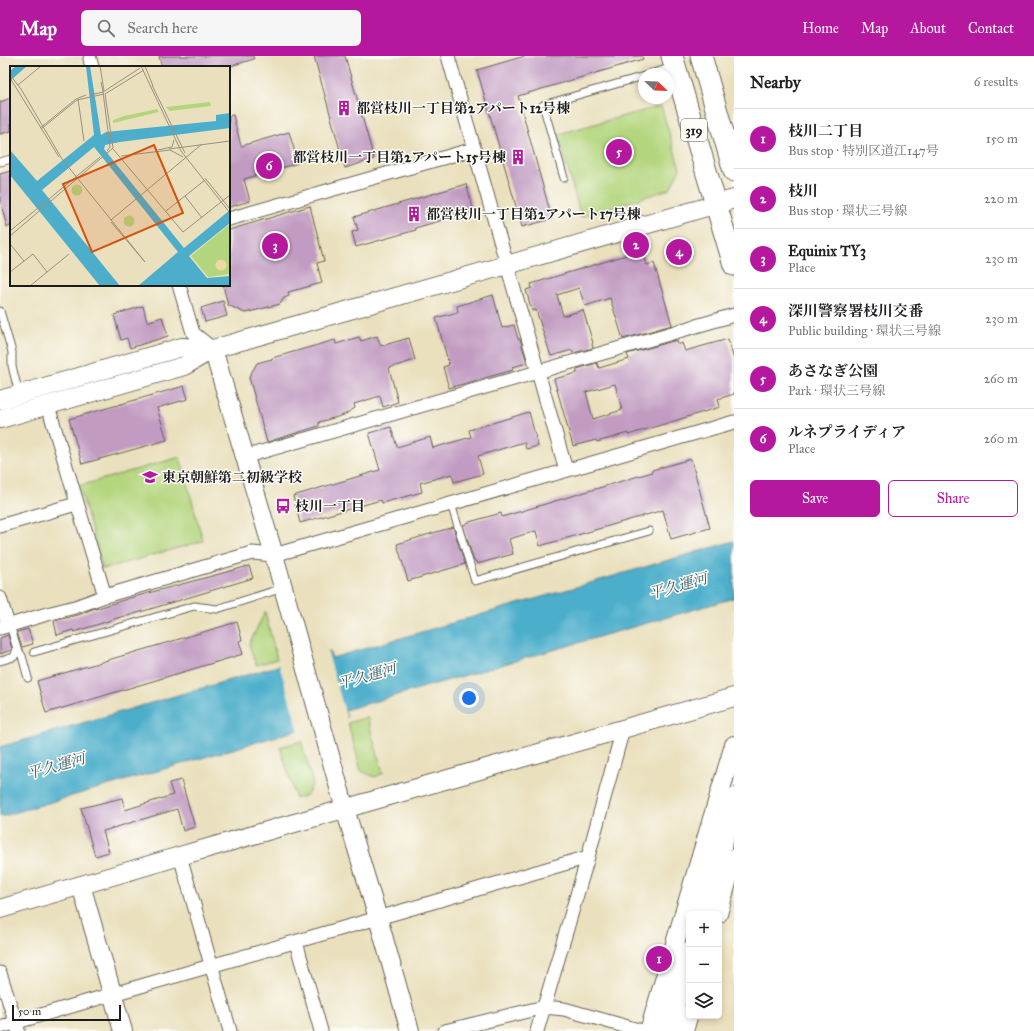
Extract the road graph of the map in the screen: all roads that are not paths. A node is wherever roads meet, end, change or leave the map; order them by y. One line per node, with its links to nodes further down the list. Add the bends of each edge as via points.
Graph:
1 (448, 56): 6 (street)
2 (702, 56): 9 (main road, 319)
3 (673, 61): 4 (lane); 11 (main road, 319)
4 (661, 68)
5 (638, 78): 10 (lane, via 543,104)
6 (474, 148): 12 (street); 14 (street)
7 (10, 159): 8 (lane)
8 (0, 162)
9 (734, 171)
10 (564, 178)
11 (725, 202): 13 (main road, 319); 14 (street)
12 (230, 219)
13 (734, 265)
14 (507, 266): 18 (street); 19 (street)
15 (179, 286): 18 (street, via 192,333)
16 (0, 311): 20 (lane, via 12,352 12,366)
17 (734, 315): 19 (street)
18 (214, 349): 20 (street, via 182,347); 22 (street, via 184,366); 25 (street)
19 (538, 372): 25 (street); 26 (street)
20 (19, 394): 21 (street)
21 (0, 400)
22 (48, 406): 23 (street); 27 (street)
23 (0, 419)
24 (734, 422): 26 (street)
25 (244, 456): 31 (street)
26 (566, 470): 28 (street)
27 (76, 504): 29 (street); 33 (street)
28 (451, 504): 30 (lane, via 475,581); 31 (street)
29 (0, 526)
30 (649, 531)
31 (274, 555): 32 (street); 33 (street, via 252,553)
32 (283, 588): 37 (lane, via 217,609 194,606); 44 (street)
33 (105, 596): 35 (street)
34 (0, 598): 35 (street)
35 (6, 626): 36 (lane)
36 (17, 649): 38 (lane, via 14,657); 39 (lane, via 22,656)
37 (34, 652)
38 (0, 661)
39 (28, 678)
40 (734, 698): 41 (street)
41 (623, 729): 44 (street); 46 (street)
42 (734, 745): 69 (street)
43 (734, 799): 50 (highway)
44 (345, 809): 45 (street); 52 (street)
45 (180, 856): 48 (street); 55 (street)
46 (588, 857): 52 (street); 58 (street)
47 (734, 858): 51 (street)
48 (81, 885): 49 (street); 57 (street)
49 (0, 909)
50 (701, 911)
51 (719, 911)
52 (378, 918): 53 (street); 65 (street)
53 (296, 942): 55 (street); 64 (street)
54 (686, 963): 70 (highway)
55 (211, 966): 57 (street); 63 (street)
56 (0, 973): 61 (street)
57 (113, 994): 61 (street); 62 (street)
58 (544, 1007): 66 (street); 67 (street); 68 (street, via 564,1009)
59 (688, 1019): 71 (street)
60 (0, 1027): 61 (street)
61 (17, 1027)
62 (123, 1031)
63 (230, 1031)
64 (321, 1031)
65 (410, 1031)
66 (445, 1031)
67 (537, 1031)
68 (642, 1031)
69 (650, 1031)
70 (666, 1031)
71 (684, 1031)

